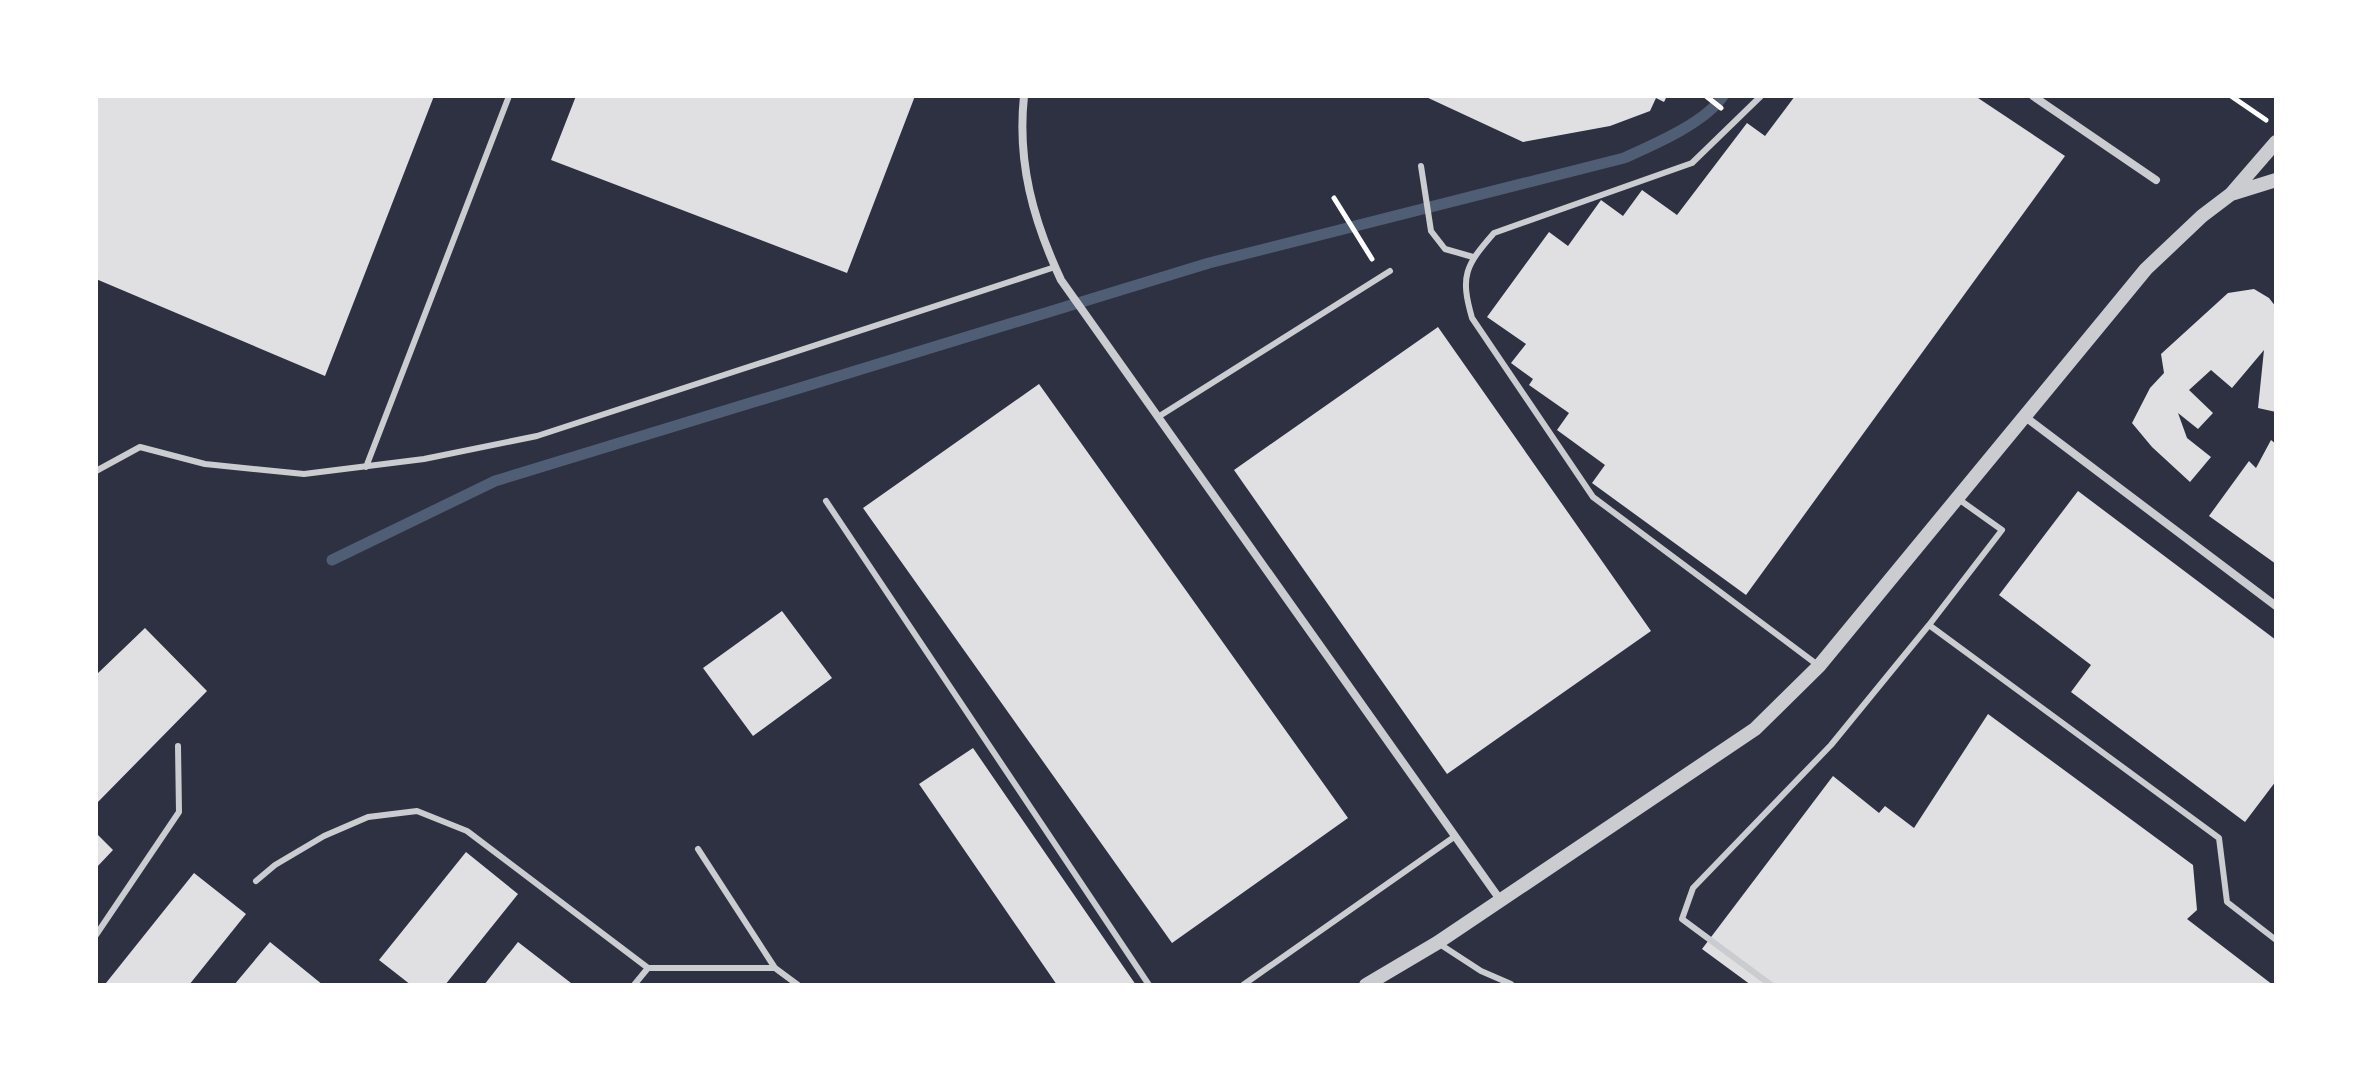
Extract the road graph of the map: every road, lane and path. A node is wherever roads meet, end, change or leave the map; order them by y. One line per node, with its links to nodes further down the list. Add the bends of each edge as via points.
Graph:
1 (509, 96): 19 (lane)
2 (1024, 96): 15 (street, via 1027,186)
3 (1761, 96): 14 (lane, via 1692,163 1494,233)
4 (2033, 96): 9 (street)
5 (2231, 96): 6 (path)
6 (2276, 126)
7 (2276, 142): 11 (street)
8 (1421, 166): 14 (lane, via 1431,231 1445,249)
9 (2156, 180)
10 (2276, 180): 11 (street)
11 (2231, 194): 17 (street, via 2146,269)
12 (1334, 198): 13 (path)
13 (1363, 245)
14 (1473, 257): 25 (lane, via 1464,287 1472,318 1593,497)
15 (1055, 267): 18 (street); 19 (lane, via 537,436)
16 (1390, 271): 18 (lane)
17 (2024, 416): 21 (street); 23 (street)
18 (1158, 417): 27 (street)
19 (366, 467): 20 (lane, via 304,474 205,464 140,447)
20 (96, 471)
21 (1956, 497): 24 (lane, via 2002,530); 25 (street)
22 (826, 501): 39 (lane)
23 (2276, 606)
24 (1929, 625): 32 (lane, via 2219,838 2227,902); 42 (lane, via 1831,745 1693,888 1682,919)
25 (1819, 666): 30 (street, via 1755,729)
26 (178, 746): 31 (lane, via 179,812)
27 (1454, 837): 30 (street); 40 (lane)
28 (698, 849): 35 (lane)
29 (256, 881): 34 (lane, via 324,836 368,817 417,811 467,831)
30 (1501, 901): 33 (street)
31 (96, 935)
32 (2276, 940)
33 (1437, 943): 36 (lane); 41 (street)
34 (648, 968): 35 (lane); 37 (lane)
35 (775, 968): 38 (lane)
36 (1511, 984)
37 (634, 985)
38 (798, 985)
39 (1149, 985)
40 (1243, 985)
41 (1366, 985)
42 (1771, 985)

